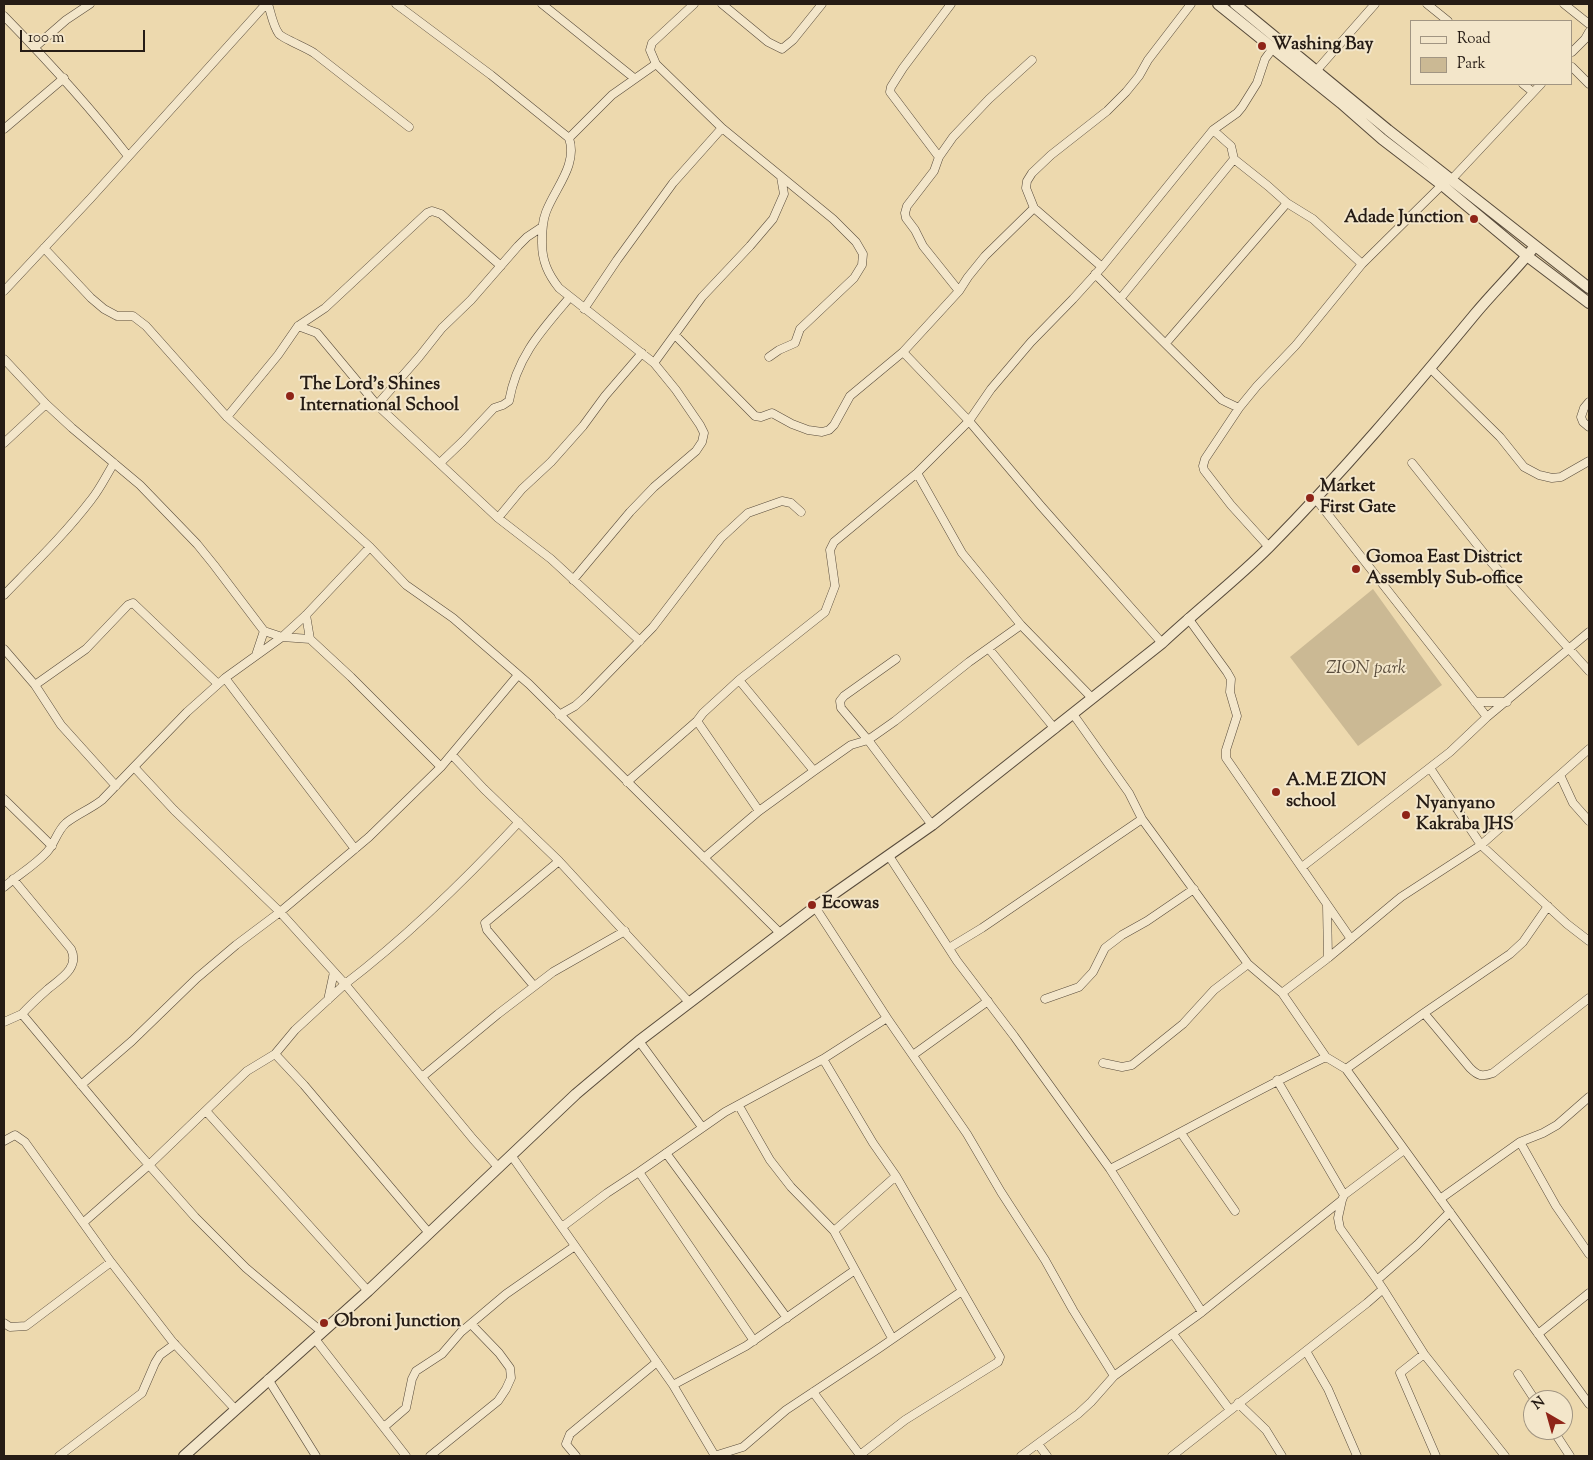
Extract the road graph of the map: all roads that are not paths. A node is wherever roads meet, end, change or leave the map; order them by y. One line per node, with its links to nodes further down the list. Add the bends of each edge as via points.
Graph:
1 (90, 4): 19 (street)
2 (267, 4): 32 (street, via 282,38 314,53); 37 (street)
3 (694, 4): 23 (street, via 652,43 650,50)
4 (722, 4): 5 (street, via 768,42 782,49)
5 (822, 4)
6 (951, 4): 38 (street, via 903,68 890,92)
7 (1191, 4): 45 (street, via 1126,92 1032,173 1026,188)
8 (1218, 4): 20 (street)
9 (1235, 4): 25 (street)
10 (1375, 4): 25 (street)
11 (1427, 4): 16 (street)
12 (1564, 4): 17 (street)
13 (399, 5): 36 (street)
14 (547, 5): 27 (street)
15 (4, 16): 19 (street)
16 (1447, 20)
17 (1589, 24)
18 (1589, 32): 21 (street)
19 (34, 47): 26 (street)
20 (1273, 48): 35 (street, via 1242,107); 41 (street, via 1382,138)
21 (1573, 51)
22 (1032, 60): 38 (street, via 972,115)
23 (656, 64): 27 (street); 33 (street)
24 (1573, 68): 28 (street)
25 (1316, 71): 41 (street)
26 (64, 78): 34 (street); 37 (street)
27 (634, 78): 36 (street, via 612,95)
28 (1589, 84)
29 (1525, 85): 31 (street)
30 (1540, 85): 31 (street)
31 (1533, 92): 41 (street)
32 (409, 127)
33 (722, 128): 40 (street); 60 (street, via 673,183)
34 (4, 129)
35 (1213, 130): 39 (street, via 1231,146); 52 (street)
36 (570, 138): 46 (street, via 570,165)
37 (128, 156): 48 (street)
38 (939, 157): 56 (street, via 934,171 905,212 923,246)
39 (1234, 159): 44 (street); 58 (street)
40 (781, 177): 42 (street); 43 (street)
41 (1447, 183): 47 (street); 49 (street); 50 (street)
42 (797, 191): 43 (street); 66 (street, via 856,242 863,254 862,265 854,278 798,332 794,343)
43 (784, 194): 62 (street, via 773,219 702,297)
44 (1287, 203): 50 (street, via 1313,219); 63 (street)
45 (1034, 208): 52 (street); 56 (street, via 986,256)
46 (542, 227): 51 (street, via 527,237); 57 (street, via 543,261 550,276)
47 (1535, 246): 49 (street); 54 (street)
48 (44, 248): 55 (street); 74 (street, via 104,309 116,316 133,316 146,326)
49 (1527, 256): 59 (street); 69 (street)
50 (1362, 264): 73 (street)
51 (502, 266): 61 (street, via 441,214 426,212 325,308); 72 (street, via 438,332)
52 (1102, 267): 53 (street)
53 (1095, 274): 58 (street); 75 (street, via 1031,342)
54 (1589, 288)
55 (4, 291)
56 (959, 291): 64 (street)
57 (570, 297): 60 (street); 79 (street, via 524,357 514,376 509,400 494,408)
58 (1120, 299): 63 (street)
59 (1589, 303)
60 (584, 309): 65 (street)
61 (298, 326): 72 (street, via 318,333); 74 (street)
62 (675, 335): 64 (street, via 755,416 772,413 792,424 822,432 834,425 850,396); 68 (street)
63 (1166, 343): 73 (street, via 1222,400)
64 (904, 352): 75 (street)
65 (642, 353): 68 (street); 85 (street, via 583,426)
66 (770, 357)
67 (4, 359): 71 (street)
68 (654, 363): 88 (street, via 700,425 704,433 702,442 696,452 630,512)
69 (1430, 368): 78 (street, via 1500,437 1524,467 1552,478 1561,477); 83 (street)
70 (1589, 402): 76 (street, via 1580,417)
71 (46, 404): 77 (street); 81 (street)
72 (377, 405): 79 (street)
73 (1239, 408): 87 (street, via 1203,466 1231,505)
74 (227, 418): 86 (street)
75 (969, 421): 82 (street); 98 (street)
76 (1589, 427)
77 (4, 443)
78 (1589, 461)
79 (440, 463): 85 (street)
80 (1412, 463): 100 (street, via 1491,562)
81 (114, 464): 89 (street, via 78,515); 93 (street, via 140,485 197,544)
82 (917, 473): 92 (street, via 962,553); 107 (street, via 831,546 834,586 825,612)
83 (1315, 498): 87 (street); 111 (street)
84 (801, 512): 97 (street, via 791,503 782,501 748,513 722,538)
85 (498, 518): 88 (street)
86 (370, 547): 90 (street); 105 (street, via 415,593 453,618)
87 (1269, 547): 91 (street, via 1215,598)
88 (573, 580): 97 (street)
89 (4, 595)
90 (306, 615): 95 (street); 96 (street)
91 (1188, 618): 98 (street); 140 (street, via 1231,679 1230,692 1237,716 1226,758)
92 (1021, 625): 99 (street); 110 (street)
93 (264, 631): 95 (street); 102 (street)
94 (1589, 632): 100 (street)
95 (282, 637): 96 (street); 102 (street)
96 (310, 639): 122 (street)
97 (640, 641): 114 (street, via 584,698)
98 (1162, 643): 110 (street)
99 (989, 649): 117 (street); 118 (street)
100 (1568, 649): 104 (street); 112 (street)
101 (4, 650): 109 (street)
102 (256, 655): 106 (street)
103 (896, 659): 118 (street, via 840,701 841,708)
104 (1589, 671)
105 (518, 675): 114 (street); 120 (street)
106 (225, 678): 108 (street); 136 (street)
107 (738, 680): 116 (street); 124 (street)
108 (218, 684): 109 (street, via 134,603 128,605 80,654); 121 (street)
109 (35, 685): 127 (street, via 62,725)
110 (1092, 698): 113 (street)
111 (1475, 702): 112 (street); 115 (street)
112 (1506, 702): 115 (street)
113 (1073, 714): 117 (street); 130 (street, via 1129,793)
114 (560, 715): 126 (street)
115 (1487, 718): 123 (street)
116 (697, 721): 126 (street); 129 (street)
117 (1055, 729): 133 (street)
118 (868, 740): 124 (street, via 851,745); 133 (street)
119 (1589, 750): 125 (street)
120 (452, 755): 122 (street); 132 (street)
121 (134, 767): 127 (street); 147 (street)
122 (441, 767): 136 (street)
123 (1430, 768): 134 (street); 140 (street)
124 (814, 771): 129 (street)
125 (1560, 775): 131 (street, via 1573,803); 134 (street)
126 (627, 782): 138 (street)
127 (116, 786): 135 (street, via 92,808 67,822)
128 (4, 799): 135 (street)
129 (759, 811): 138 (street)
130 (1142, 818): 143 (street); 152 (street)
131 (1589, 821)
132 (519, 822): 139 (street); 156 (street, via 443,900 390,949)
133 (932, 825): 137 (street)
134 (1481, 844): 145 (street); 150 (street, via 1401,897)
135 (52, 846): 141 (street)
136 (355, 849): 147 (street)
137 (889, 856): 146 (street); 152 (street)
138 (704, 858): 149 (street)
139 (559, 861): 148 (street); 157 (street, via 485,924)
140 (1302, 866): 144 (street)
141 (13, 879): 142 (street); 165 (street, via 74,956 70,970)
142 (4, 887)
143 (1194, 889): 154 (street); 160 (street, via 1105,948 1093,972 1079,987)
144 (1327, 903): 150 (street); 153 (street)
145 (1548, 906): 151 (street); 164 (street, via 1523,942 1510,954)
146 (815, 907): 149 (street); 166 (street)
147 (280, 912): 155 (street); 177 (street, via 197,978)
148 (625, 930): 157 (street, via 566,963); 163 (street)
149 (780, 933): 163 (street)
150 (1351, 939): 153 (street)
151 (1589, 941)
152 (949, 948): 162 (street)
153 (1328, 958): 158 (street)
154 (1248, 964): 158 (street); 173 (street, via 1214,990 1183,1024 1132,1065 1122,1067)
155 (334, 972): 156 (street); 161 (street)
156 (345, 984): 161 (street); 175 (street)
157 (534, 986): 175 (street)
158 (1282, 993): 171 (street)
159 (1589, 998): 164 (street, via 1493,1073 1483,1077 1476,1075)
160 (1045, 999)
161 (328, 1000): 169 (street, via 295,1030)
162 (988, 1001): 170 (street); 190 (street)
163 (689, 1002): 168 (street)
164 (1424, 1013): 174 (street)
165 (22, 1014): 167 (street); 177 (street)
166 (887, 1018): 170 (street); 172 (street)
167 (4, 1022)
168 (639, 1041): 181 (street); 187 (street)
169 (275, 1054): 180 (street, via 247,1072); 200 (street)
170 (913, 1055): 224 (street, via 967,1134)
171 (1326, 1057): 174 (street); 176 (street)
172 (823, 1059): 179 (street); 192 (street, via 872,1143)
173 (1103, 1063)
174 (1346, 1070): 185 (street)
175 (422, 1077): 189 (street)
176 (1277, 1080): 182 (street); 193 (street)
177 (82, 1085): 188 (street)
178 (1589, 1097): 184 (street, via 1556,1125)
179 (739, 1106): 181 (street); 199 (street, via 770,1160 790,1187)
180 (206, 1111): 188 (street); 207 (street)
181 (702, 1127): 186 (street)
182 (1181, 1133): 190 (street); 195 (street)
183 (4, 1141): 197 (street, via 15,1135 25,1142)
184 (1520, 1142): 194 (street); 202 (street, via 1556,1206)
185 (1404, 1150): 193 (street); 194 (street)
186 (666, 1153): 191 (street); 211 (street)
187 (511, 1155): 189 (street); 198 (street)
188 (149, 1165): 197 (street); 216 (street, via 195,1217)
189 (498, 1167): 200 (street)
190 (1110, 1169): 210 (street)
191 (639, 1172): 198 (street); 218 (street)
192 (896, 1176): 199 (street); 208 (street)
193 (1343, 1198): 205 (street, via 1338,1218 1340,1228); 210 (street)
194 (1440, 1199): 196 (street)
195 (1235, 1212)
196 (1450, 1212): 205 (street); 215 (street)
197 (84, 1222): 203 (street)
198 (562, 1227): 201 (street)
199 (834, 1231): 204 (street)
200 (430, 1233): 207 (street)
201 (575, 1246): 213 (street, via 506,1294); 222 (street)
202 (1589, 1254)
203 (111, 1262): 212 (street, via 26,1326 10,1327); 219 (street)
204 (855, 1270): 211 (street); 217 (street)
205 (1377, 1280): 206 (street)
206 (1383, 1289): 220 (street); 221 (street)
207 (368, 1291): 216 (street)
208 (962, 1291): 217 (street); 243 (street, via 999,1351 998,1362 905,1420)
209 (1589, 1293): 215 (street)
210 (1202, 1312): 214 (street)
211 (787, 1318): 218 (street)
212 (4, 1323)
213 (471, 1324): 233 (street, via 442,1354 416,1371 406,1408); 240 (street, via 499,1353 510,1368 511,1378 498,1401)
214 (1174, 1334): 224 (street); 232 (street)
215 (1538, 1334): 230 (street)
216 (318, 1335): 225 (street); 233 (street)
217 (892, 1338): 228 (street)
218 (754, 1341): 226 (street)
219 (175, 1344): 231 (street); 236 (street, via 160,1355 142,1393)
220 (1306, 1351): 229 (street); 248 (street, via 1328,1389)
221 (1424, 1354): 249 (street, via 1400,1373); 250 (street)
222 (657, 1362): 226 (street); 241 (street, via 570,1434 566,1444)
223 (1518, 1374): 227 (street)
224 (1114, 1376): 235 (street, via 1078,1414)
225 (268, 1379): 231 (street); 238 (street)
226 (673, 1385): 242 (street)
227 (1528, 1390)
228 (813, 1392): 242 (street, via 743,1446); 243 (street)
229 (1238, 1403): 232 (street); 247 (street, via 1266,1430)
230 (1589, 1404)
231 (235, 1409): 237 (street)
232 (1230, 1410): 246 (street)
233 (384, 1427): 239 (street)
234 (1560, 1440): 251 (street)
235 (1038, 1444): 244 (street); 245 (street)
236 (59, 1456)
237 (184, 1456)
238 (316, 1456)
239 (406, 1456)
240 (430, 1456)
241 (576, 1456)
242 (714, 1456)
243 (860, 1456)
244 (1020, 1456)
245 (1047, 1456)
246 (1172, 1456)
247 (1282, 1456)
248 (1357, 1456)
249 (1436, 1456)
250 (1505, 1456)
251 (1570, 1456)

